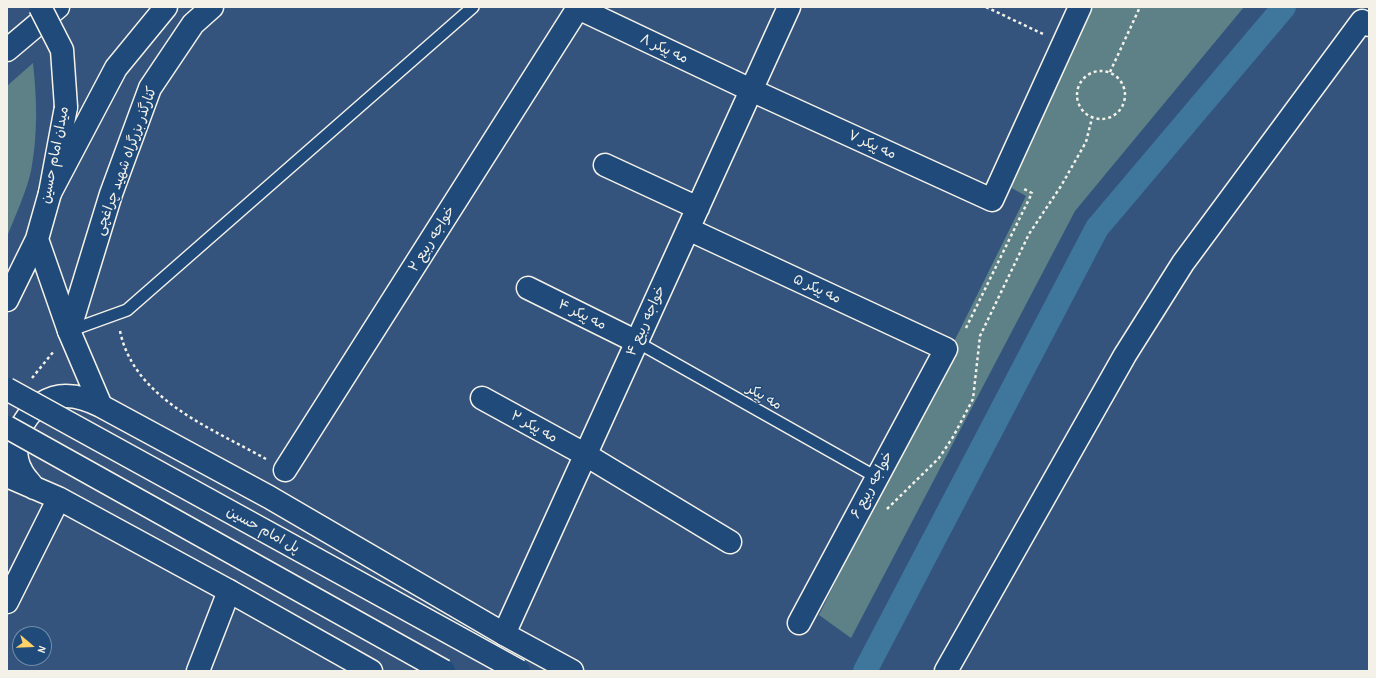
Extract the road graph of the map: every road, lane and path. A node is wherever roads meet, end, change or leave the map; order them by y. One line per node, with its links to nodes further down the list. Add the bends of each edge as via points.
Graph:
1 (40, 7): 18 (main road, میدان امام حسین, bridge, via 62,50 66,107)
2 (58, 7): 13 (main road)
3 (166, 7): 18 (main road, via 116,68)
4 (212, 7): 25 (main road, کنارگذر بزرگراه شهید چراغچی, via 193,24 150,88 111,194)
5 (473, 7): 24 (lane, via 127,310)
6 (789, 7): 15 (main road, خواجه ربیع ۴)
7 (986, 7): 12 (path)
8 (1080, 7): 12 (main road)
9 (1140, 7): 14 (path)
10 (577, 8): 15 (main road, مه پیکر ۸); 34 (main road, خواجه ربیع ۲)
11 (1367, 19): 50 (main road, via 1183,264 1125,355)
12 (1064, 43): 15 (main road, مه پیکر ۷, via 992,200)
13 (7, 50)
14 (1110, 72): 16 (path, via 1118,76 1123,83 1125,100 1122,108 1108,118); 16 (path, via 1102,70 1086,75 1077,89 1079,106)
15 (751, 90): 19 (main road, خواجه ربیع ۴)
16 (1092, 118): 39 (path, via 1086,142 1029,234 980,336 973,399 939,458)
17 (605, 165): 19 (main road)
18 (50, 193): 21 (main road, میدان امام حسین)
19 (698, 208): 20 (main road, خواجه ربیع ۴)
20 (688, 229): 26 (main road, خواجه ربیع ۴); 27 (main road, مه پیکر ۵)
21 (37, 239): 23 (main road, میدان امام حسین); 25 (main road)
22 (528, 288): 26 (main road, مه پیکر ۴)
23 (7, 300)
24 (116, 313): 25 (lane); 34 (path, via 122,341 140,377 171,406)
25 (70, 331): 28 (path); 31 (main road)
26 (637, 342): 33 (main road, خواجه ربیع ۴); 36 (lane, مه پیکر)
27 (946, 349): 36 (main road, خواجه ربیع ۶)
28 (30, 380)
29 (7, 389): 48 (main road, پل امام حسین, bridge)
30 (482, 398): 33 (main road, مه پیکر ۲)
31 (101, 406): 37 (main road, via 84,397 64,395 46,400 31,412 20,428 16,447 20,470); 44 (main road, via 278,502)
32 (7, 427): 47 (main road, bridge)
33 (586, 455): 40 (main road, مه پیکر ۲); 44 (main road, خواجه ربیع ۴)
34 (285, 470)
35 (7, 476): 37 (main road)
36 (876, 477): 43 (main road, خواجه ربیع ۶)
37 (34, 488): 41 (main road, via 58,498)
38 (55, 506): 42 (main road)
39 (886, 511)
40 (730, 542)
41 (229, 591): 45 (main road); 46 (main road)
42 (7, 602)
43 (798, 623)
44 (504, 634): 49 (main road)
45 (198, 671)
46 (371, 671)
47 (444, 671)
48 (519, 671)
49 (572, 671)
50 (946, 671)

